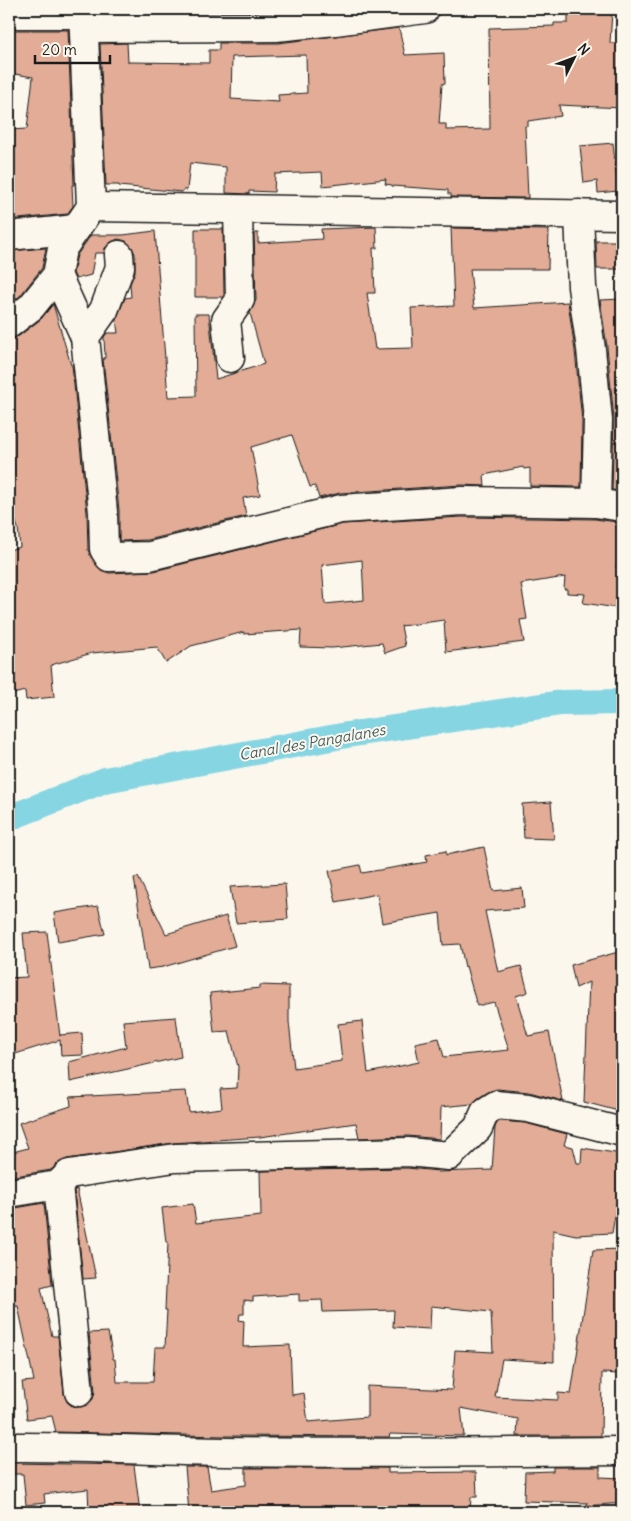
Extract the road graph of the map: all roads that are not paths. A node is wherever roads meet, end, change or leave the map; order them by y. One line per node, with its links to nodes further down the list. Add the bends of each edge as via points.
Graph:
1 (425, 9): 3 (street, via 276,27)
2 (9, 14): 3 (street)
3 (84, 17): 7 (street)
4 (238, 210): 5 (street); 7 (street); 13 (street, via 240,300 226,320)
5 (579, 214): 6 (street); 14 (street, via 582,287)
6 (622, 215)
7 (83, 218): 8 (street); 10 (street, via 62,249)
8 (9, 236)
9 (119, 255): 12 (street, via 120,267 104,310)
10 (57, 275): 11 (street, via 31,307); 12 (street)
11 (9, 324)
12 (85, 337): 14 (street, via 104,549 109,558 150,556 341,509 462,501)
13 (230, 358)
14 (609, 505)
15 (622, 1132): 16 (street, via 528,1108 496,1105 485,1112 478,1128 449,1156 408,1152 175,1158 68,1174)
16 (58, 1185): 17 (street); 18 (street)
17 (9, 1193)
18 (79, 1392)
19 (9, 1447): 20 (street, via 224,1452)
20 (622, 1451)

